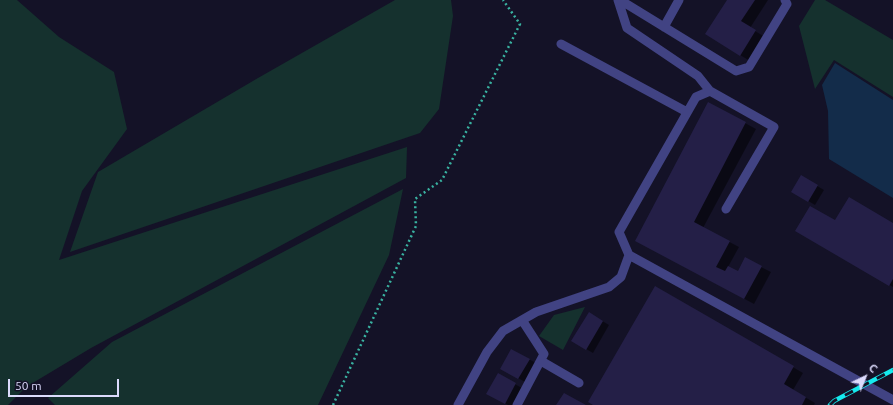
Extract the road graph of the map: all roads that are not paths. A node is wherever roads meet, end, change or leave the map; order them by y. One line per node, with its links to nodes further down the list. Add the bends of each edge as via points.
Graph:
1 (619, 0): 4 (lane); 6 (lane, via 627,28 698,76)
2 (679, 0): 4 (lane)
3 (785, 0): 4 (lane, via 787,4 748,67 736,71)
4 (664, 27)
5 (562, 44): 7 (lane)
6 (710, 91): 7 (lane, via 696,97); 8 (lane, via 774,127)
7 (688, 112): 9 (lane, via 619,232)
8 (726, 209)
9 (629, 255): 10 (lane, via 621,278 609,287 536,312); 13 (lane)
10 (522, 320): 11 (lane, via 544,354); 14 (lane, via 503,331 487,352)
11 (541, 361): 12 (lane); 15 (lane)
12 (580, 383)
13 (893, 400)
14 (458, 405)
15 (517, 405)

